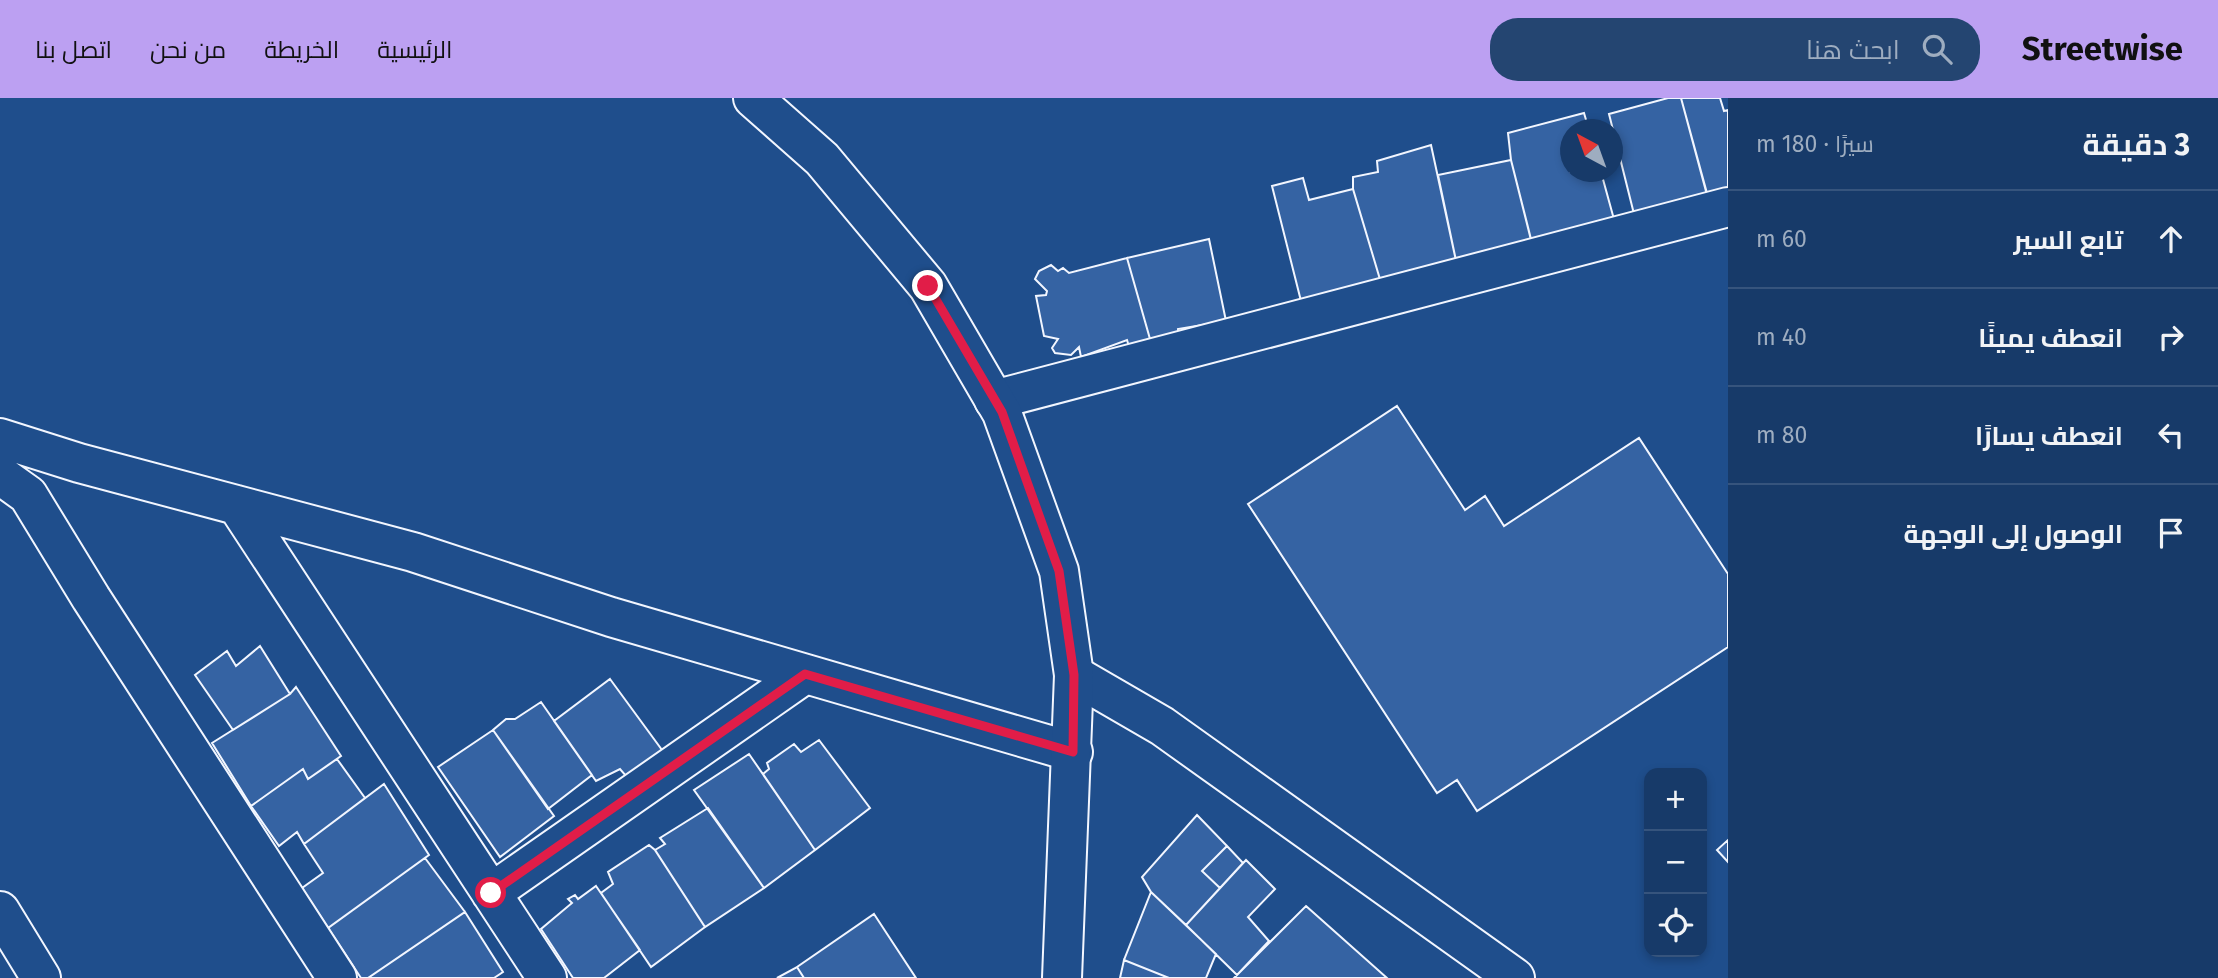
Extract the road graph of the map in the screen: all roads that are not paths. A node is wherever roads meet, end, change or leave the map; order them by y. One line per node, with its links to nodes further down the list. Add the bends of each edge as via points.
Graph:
1 (753, 98): 3 (street, via 822,159 928,286)
2 (1728, 207): 3 (street)
3 (994, 400): 8 (street, via 1059,571)
4 (0, 438): 6 (street)
5 (0, 475): 13 (street, via 28,495)
6 (237, 505): 7 (street, via 413,552); 10 (street)
7 (805, 674): 9 (street); 10 (street)
8 (1074, 675): 9 (street); 16 (street, via 1162,726)
9 (1073, 752): 15 (street)
10 (491, 893): 14 (street)
11 (0, 911): 12 (street)
12 (41, 978)
13 (337, 978)
14 (547, 978)
15 (1062, 978)
16 (1515, 978)

